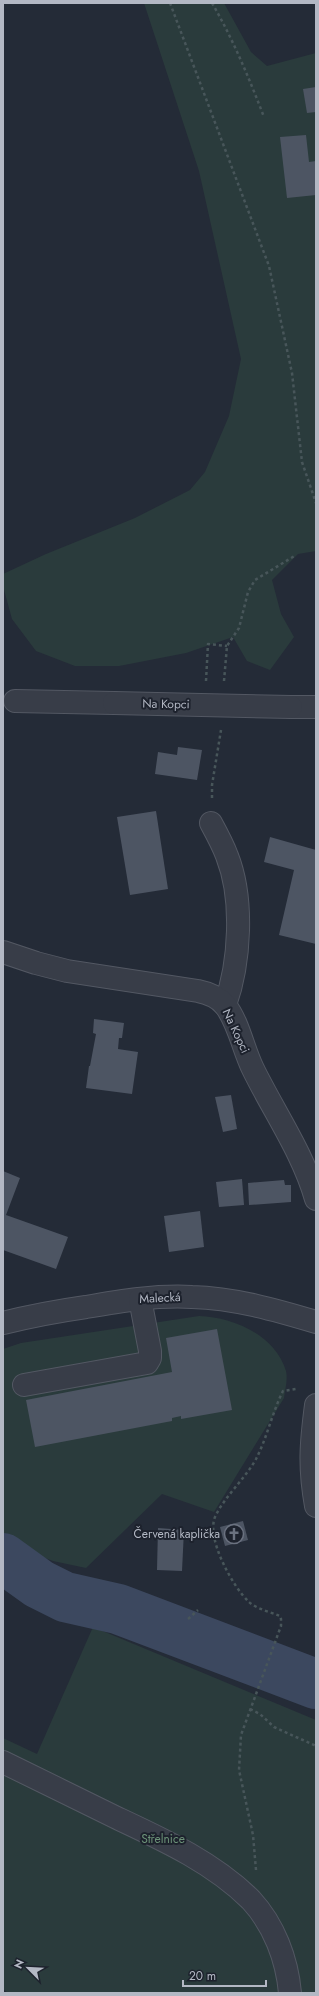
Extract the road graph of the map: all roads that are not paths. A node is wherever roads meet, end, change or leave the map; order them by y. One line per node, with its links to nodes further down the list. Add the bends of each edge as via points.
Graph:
1 (16, 701): 2 (street, Na Kopci, bridge)
2 (316, 707)
3 (211, 823): 5 (street, via 231,869 237,921 233,979)
4 (3, 952): 5 (street, Na Kopci, via 67,971 208,993)
5 (225, 1005): 6 (street, Na Kopci, via 253,1068 300,1158)
6 (316, 1199)
7 (140, 1299): 8 (street, Malecká, via 192,1297 224,1300 271,1309); 9 (street, Malecká, via 30,1316); 10 (street, via 150,1351 147,1363)
8 (316, 1322)
9 (3, 1323)
10 (24, 1384)
11 (316, 1405): 12 (street, via 310,1455)
12 (316, 1506)
13 (3, 1762): 14 (street, via 173,1845 222,1877 251,1900 272,1930 282,1952)
14 (290, 1993)

